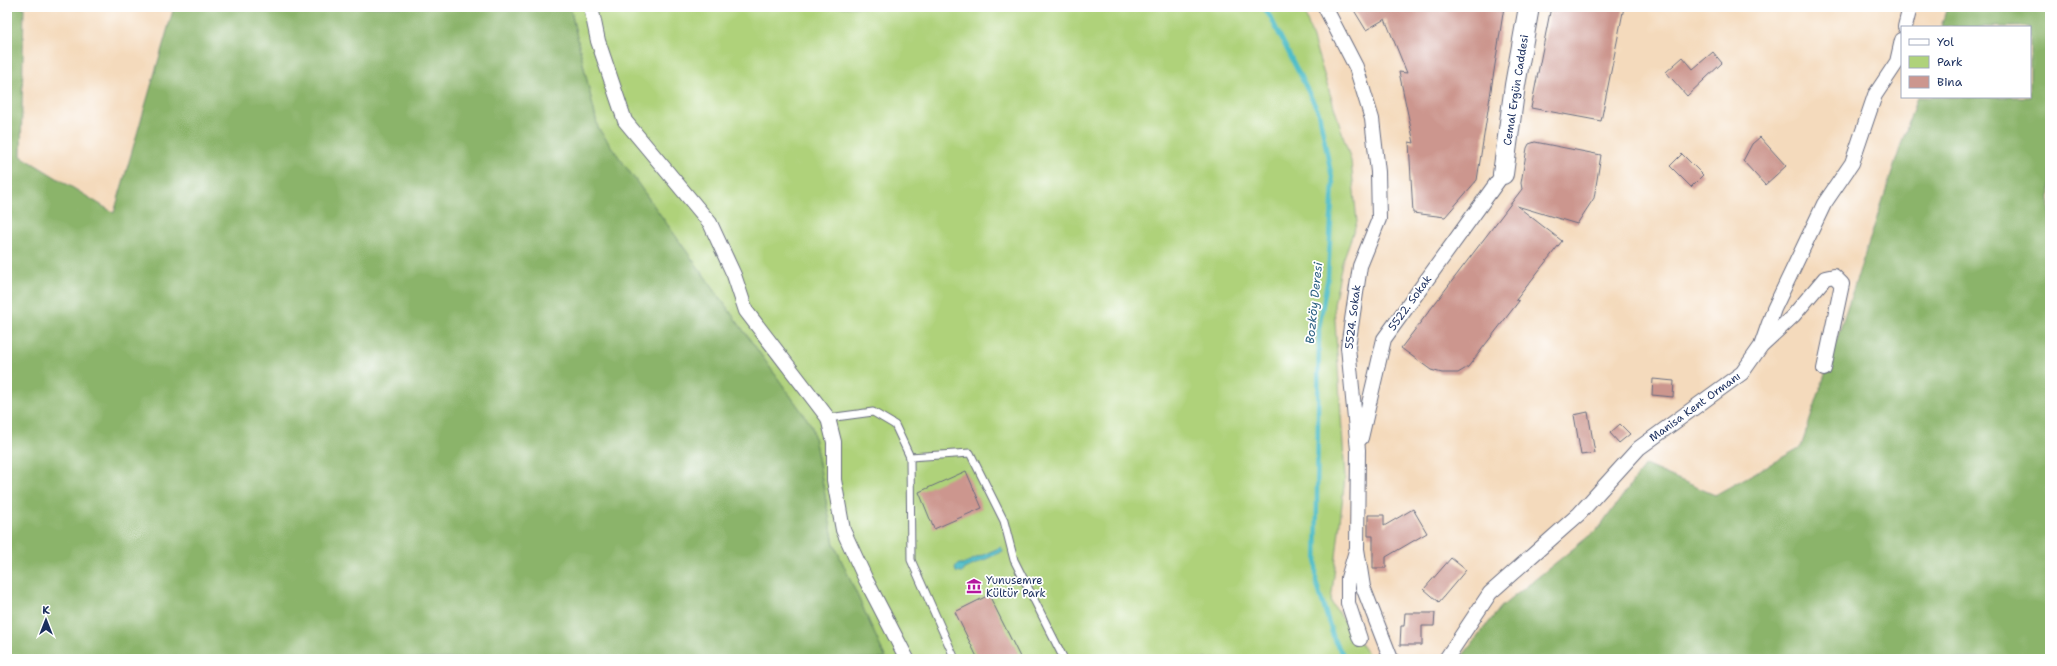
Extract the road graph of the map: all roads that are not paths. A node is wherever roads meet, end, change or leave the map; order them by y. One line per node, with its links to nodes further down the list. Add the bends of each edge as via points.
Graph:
1 (591, 7): 10 (street, via 598,41 625,121 710,223 734,275 746,310)
2 (1325, 7): 11 (street, 5524. Sokak, via 1356,67 1372,119 1378,172 1379,218 1360,266 1348,347)
3 (1529, 7): 7 (street, Cemal Ergün Caddesi)
4 (1910, 7): 5 (street)
5 (1905, 26)
6 (1901, 44): 8 (street, Manisa Kent Ormanı, via 1897,62 1876,95 1852,163 1824,204 1774,309)
7 (1503, 174): 11 (street, 5522. Sokak, via 1384,338)
8 (1761, 346): 9 (street, via 1793,316 1825,278 1834,276 1842,284); 19 (street, Manisa Kent Ormanı, via 1742,373 1639,448 1579,514 1490,594)
9 (1824, 370)
10 (828, 418): 12 (lane, via 872,412 895,425); 15 (street, via 834,442 834,480 843,530)
11 (1358, 450): 13 (street, 5524. Sokak)
12 (910, 457): 16 (lane, via 910,560); 17 (lane, via 970,453 1004,521 1014,560)
13 (1357, 549): 14 (street, via 1348,578 1348,603); 18 (street, 5524. Sokak, via 1363,588)
14 (1360, 639)
15 (907, 659)
16 (955, 659)
17 (1064, 659)
18 (1392, 659)
19 (1446, 659)

